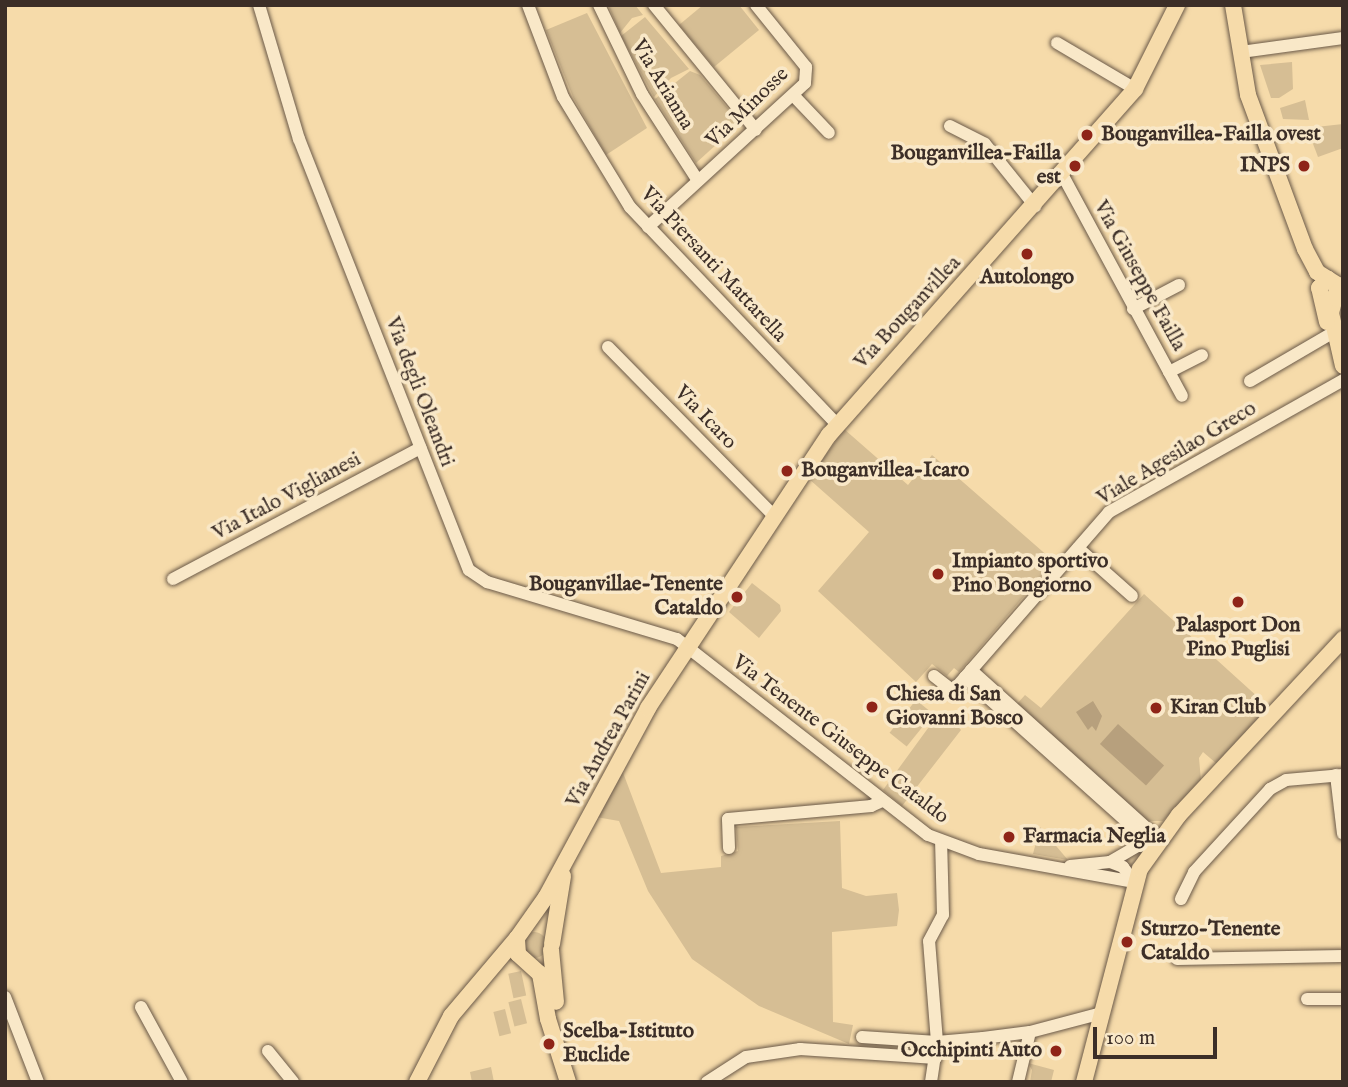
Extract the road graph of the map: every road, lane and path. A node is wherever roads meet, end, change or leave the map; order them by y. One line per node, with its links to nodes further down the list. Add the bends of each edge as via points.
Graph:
1 (260, 5): 32 (street, Via degli Oleandri, via 299,139)
2 (528, 5): 19 (street, Via Piersanti Mattarella, via 563,97 613,182)
3 (599, 5): 17 (street, Via Arianna, via 642,94)
4 (654, 5): 14 (street, Via Arianna)
5 (756, 5): 12 (street, Via Minosse, via 806,67 807,79)
6 (1233, 6): 10 (main road)
7 (1174, 10): 11 (main road, Via Bouganvillea)
8 (1343, 38): 10 (street)
9 (1058, 43): 11 (street)
10 (1241, 52): 21 (main road, via 1248,95 1306,249 1317,272)
11 (1135, 89): 16 (main road, Via Bouganvillea)
12 (793, 95): 14 (street, Via Minosse); 15 (street)
13 (950, 126): 18 (street, via 985,144)
14 (756, 130): 17 (street, Via Minosse)
15 (829, 133)
16 (1062, 174): 18 (main road, Via Bouganvillea); 22 (street, Via Giuseppe Failla)
17 (698, 181): 19 (street, Via Minosse)
18 (1035, 206): 31 (main road, Via Bouganvillea)
19 (648, 227): 31 (street, Via Piersanti Mattarella)
20 (1179, 285): 22 (street)
21 (1332, 286): 23 (main road)
22 (1133, 309): 27 (street, Via Giuseppe Failla)
23 (1334, 336): 26 (main road); 29 (street)
24 (608, 347): 33 (street, Via Icaro)
25 (1202, 355): 27 (street)
26 (1343, 366)
27 (1169, 372): 30 (street, Via Giuseppe Failla)
28 (1343, 380): 34 (street, Viale Agesilao Greco, via 1109,512)
29 (1250, 381)
30 (1182, 396)
31 (837, 424): 33 (main road, Via Bouganvillea)
32 (420, 448): 35 (street, Via Italo Viglianesi); 38 (street, Via degli Oleandri, via 462,561 478,578)
33 (774, 516): 38 (main road, Via Bouganvillea)
34 (1078, 548): 36 (street); 39 (street, Viale Agesilao Greco)
35 (173, 579)
36 (1132, 596)
37 (1343, 639): 44 (main road)
38 (689, 646): 42 (street, Via Tenente Giuseppe Cataldo); 48 (main road, Via Andrea Parini, via 648,708)
39 (968, 673): 40 (street, via 953,691); 44 (street); 46 (street, via 1137,831)
40 (934, 676)
41 (1339, 775): 43 (street); 53 (street, via 1286,780 1270,789 1194,872)
42 (882, 801): 45 (street, Via Tenente Giuseppe Cataldo); 47 (street, via 871,806 728,819)
43 (1343, 834)
44 (1157, 837): 46 (street); 52 (main road)
45 (941, 841): 50 (street, Via Tenente Giuseppe Cataldo, via 979,854); 67 (street, via 943,915 929,941)
46 (1140, 846): 49 (street)
47 (729, 848)
48 (568, 857): 55 (main road); 56 (main road)
49 (1110, 862): 50 (street); 52 (street, via 1123,867)
50 (1057, 867): 51 (street)
51 (1108, 879): 52 (street); 54 (street, via 1120,888)
52 (1134, 882): 54 (main road)
53 (1181, 899)
54 (1128, 908): 64 (main road)
55 (518, 936): 56 (main road, via 539,928); 59 (main road); 70 (main road, via 451,1016)
56 (552, 947): 59 (main road, via 539,962); 76 (main road, via 557,1015)
57 (1343, 956): 58 (street)
58 (1177, 959)
59 (524, 960): 70 (main road, via 499,968); 75 (main road, via 540,974 548,1019)
60 (5, 997): 71 (street)
61 (1307, 999): 62 (street)
62 (1343, 999)
63 (141, 1007): 72 (street)
64 (1101, 1013): 65 (street); 80 (main road)
65 (1030, 1032): 67 (street); 79 (street)
66 (863, 1037): 67 (street)
67 (937, 1042): 69 (street)
68 (268, 1051): 73 (street)
69 (936, 1058): 77 (street, via 788,1050 746,1057); 78 (street)
70 (425, 1065): 74 (main road)
71 (38, 1082)
72 (182, 1082)
73 (293, 1082)
74 (417, 1082)
75 (568, 1082)
76 (578, 1082)
77 (707, 1082)
78 (931, 1082)
79 (1018, 1082)
80 (1084, 1082)

